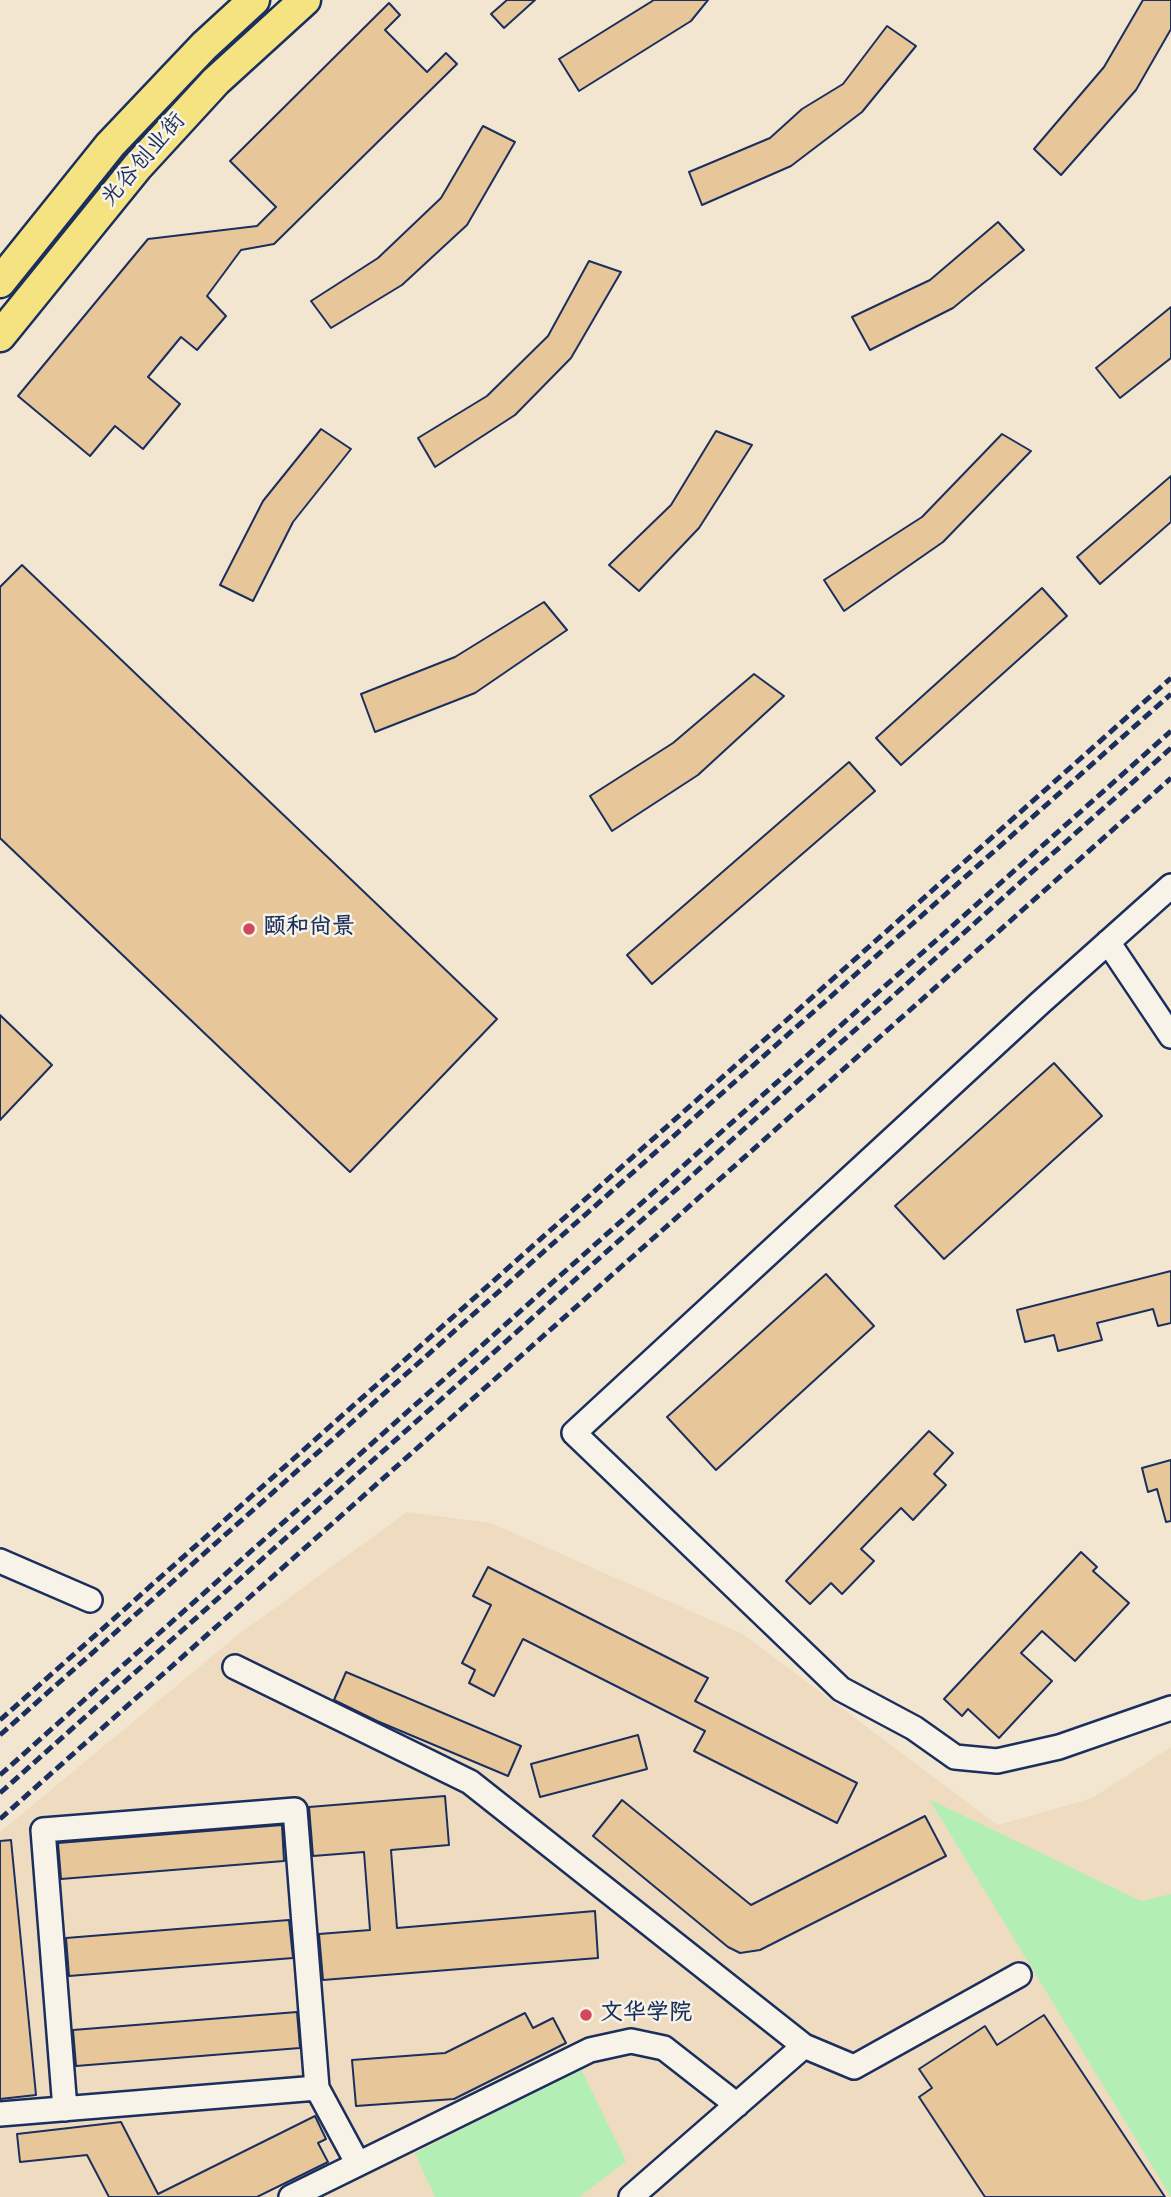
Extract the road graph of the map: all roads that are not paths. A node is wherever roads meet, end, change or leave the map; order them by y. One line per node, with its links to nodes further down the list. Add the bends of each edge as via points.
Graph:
1 (254, 0): 3 (main road, 光谷创业街, via 110,145)
2 (305, 0): 4 (main road, 光谷创业街, via 216,81 137,167)
3 (0, 282)
4 (0, 336)
5 (1171, 886): 6 (street)
6 (1108, 942): 7 (street); 11 (street, via 574,1433 841,1689 955,1756 997,1761 1059,1748)
7 (1171, 1037)
8 (0, 1561): 9 (street)
9 (90, 1600)
10 (235, 1667): 13 (street, via 470,1782)
11 (1171, 1708)
12 (1019, 1975): 13 (street, via 854,2067)
13 (804, 2046): 15 (street)
14 (317, 2088): 16 (street); 16 (street, via 295,1810 43,1830); 18 (street)
15 (737, 2105): 18 (street, via 664,2048 631,2040 590,2050); 20 (street)
16 (65, 2109): 17 (street)
17 (0, 2114)
18 (358, 2164): 19 (street)
19 (291, 2197)
20 (631, 2197)

